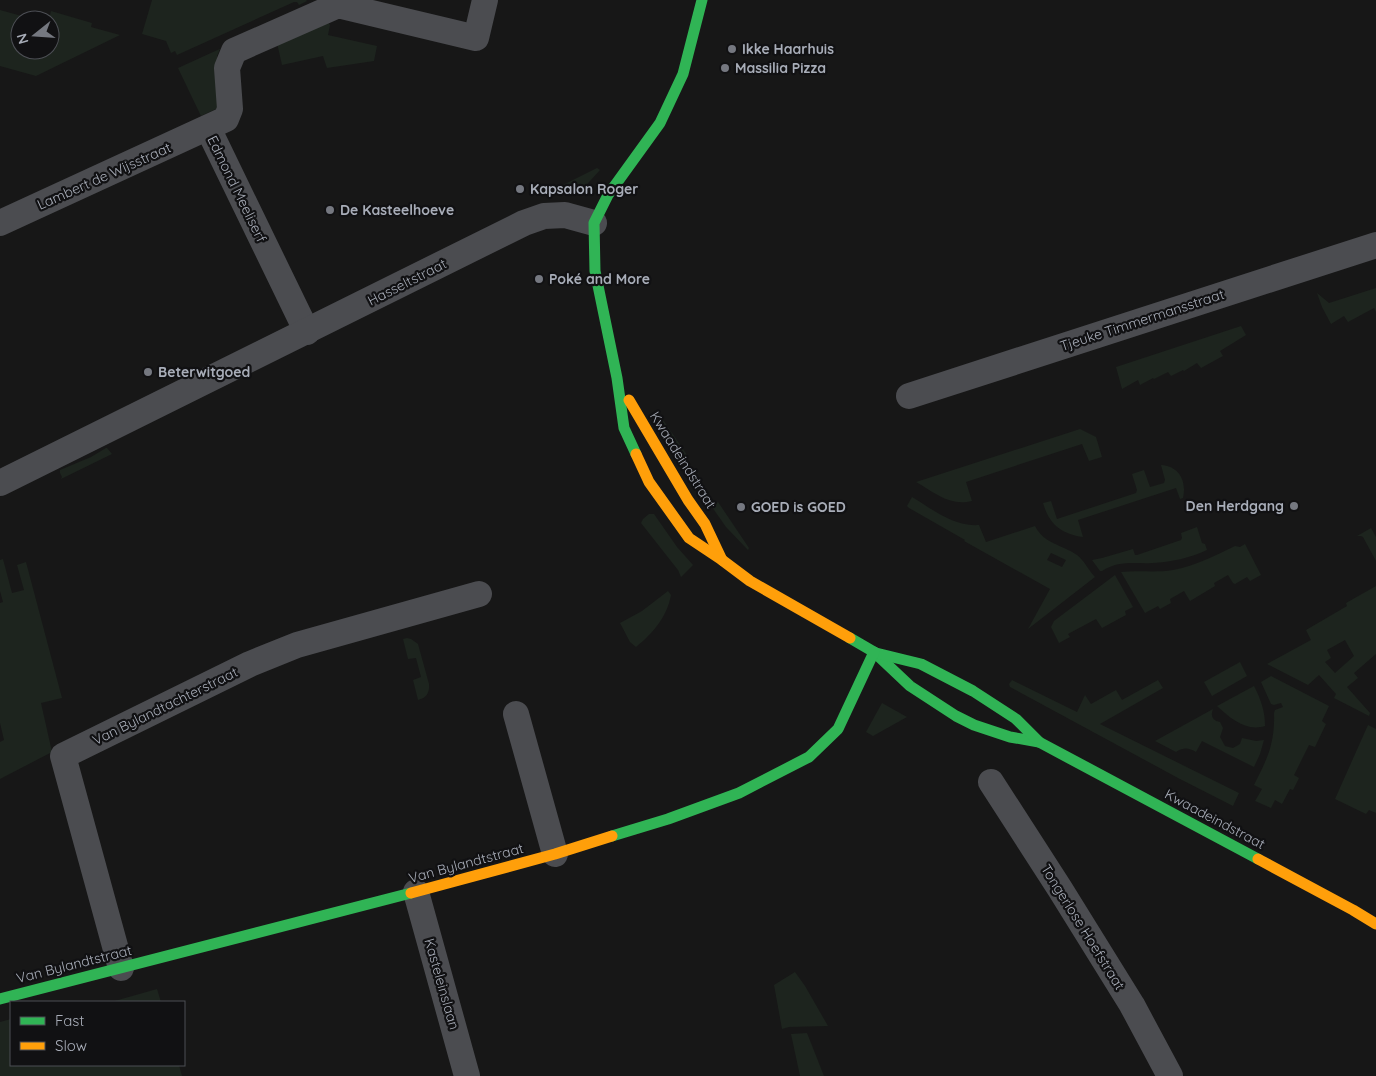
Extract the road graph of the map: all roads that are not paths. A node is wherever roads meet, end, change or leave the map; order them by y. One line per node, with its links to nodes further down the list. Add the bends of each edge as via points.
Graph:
1 (485, 0): 3 (street, Edmond Meeliserf, via 476,38)
2 (702, 0): 6 (street, via 683,74 660,123 608,195)
3 (405, 10): 4 (street, Edmond Meeliserf, via 338,5 234,51 227,68 230,109 226,119)
4 (208, 128): 5 (street, Lambert de Wijsstraat); 8 (street, Edmond Meeliserf)
5 (0, 223)
6 (594, 223): 8 (street, Hasseltstraat, via 565,215 544,216 524,223); 9 (street, Kwaadeindstraat, via 595,272)
7 (1376, 245): 10 (street, Tjeuke Timmermansstraat)
8 (307, 332): 11 (street, Hasseltstraat)
9 (616, 378): 12 (street, Kwaadeindstraat, via 705,524); 12 (street, Kwaadeindstraat, via 624,428 649,482 689,538)
10 (909, 396)
11 (0, 483)
12 (722, 560): 14 (street, Kwaadeindstraat, via 750,581)
13 (479, 594): 21 (street, Van Bylandtachterstraat, via 307,643 250,664 63,756)
14 (874, 652): 16 (street, Kwaadeindstraat, via 921,664 973,691 1016,719); 16 (street, Kwaadeindstraat, via 910,686 956,716 1010,737); 18 (street, Van Bylandtstraat, via 838,729 809,757 739,793 668,820)
15 (516, 714): 18 (street)
16 (1039, 742): 20 (street, Kwaadeindstraat)
17 (991, 782): 24 (street, Tongerlose Hoefstraat, via 1132,1005)
18 (555, 854): 19 (street, Van Bylandtstraat)
19 (416, 892): 21 (street, Van Bylandtstraat); 23 (street, Kasteleinslaan)
20 (1376, 924)
21 (121, 968): 22 (street, Van Bylandtstraat)
22 (0, 999)
23 (467, 1076)
24 (1170, 1076)

